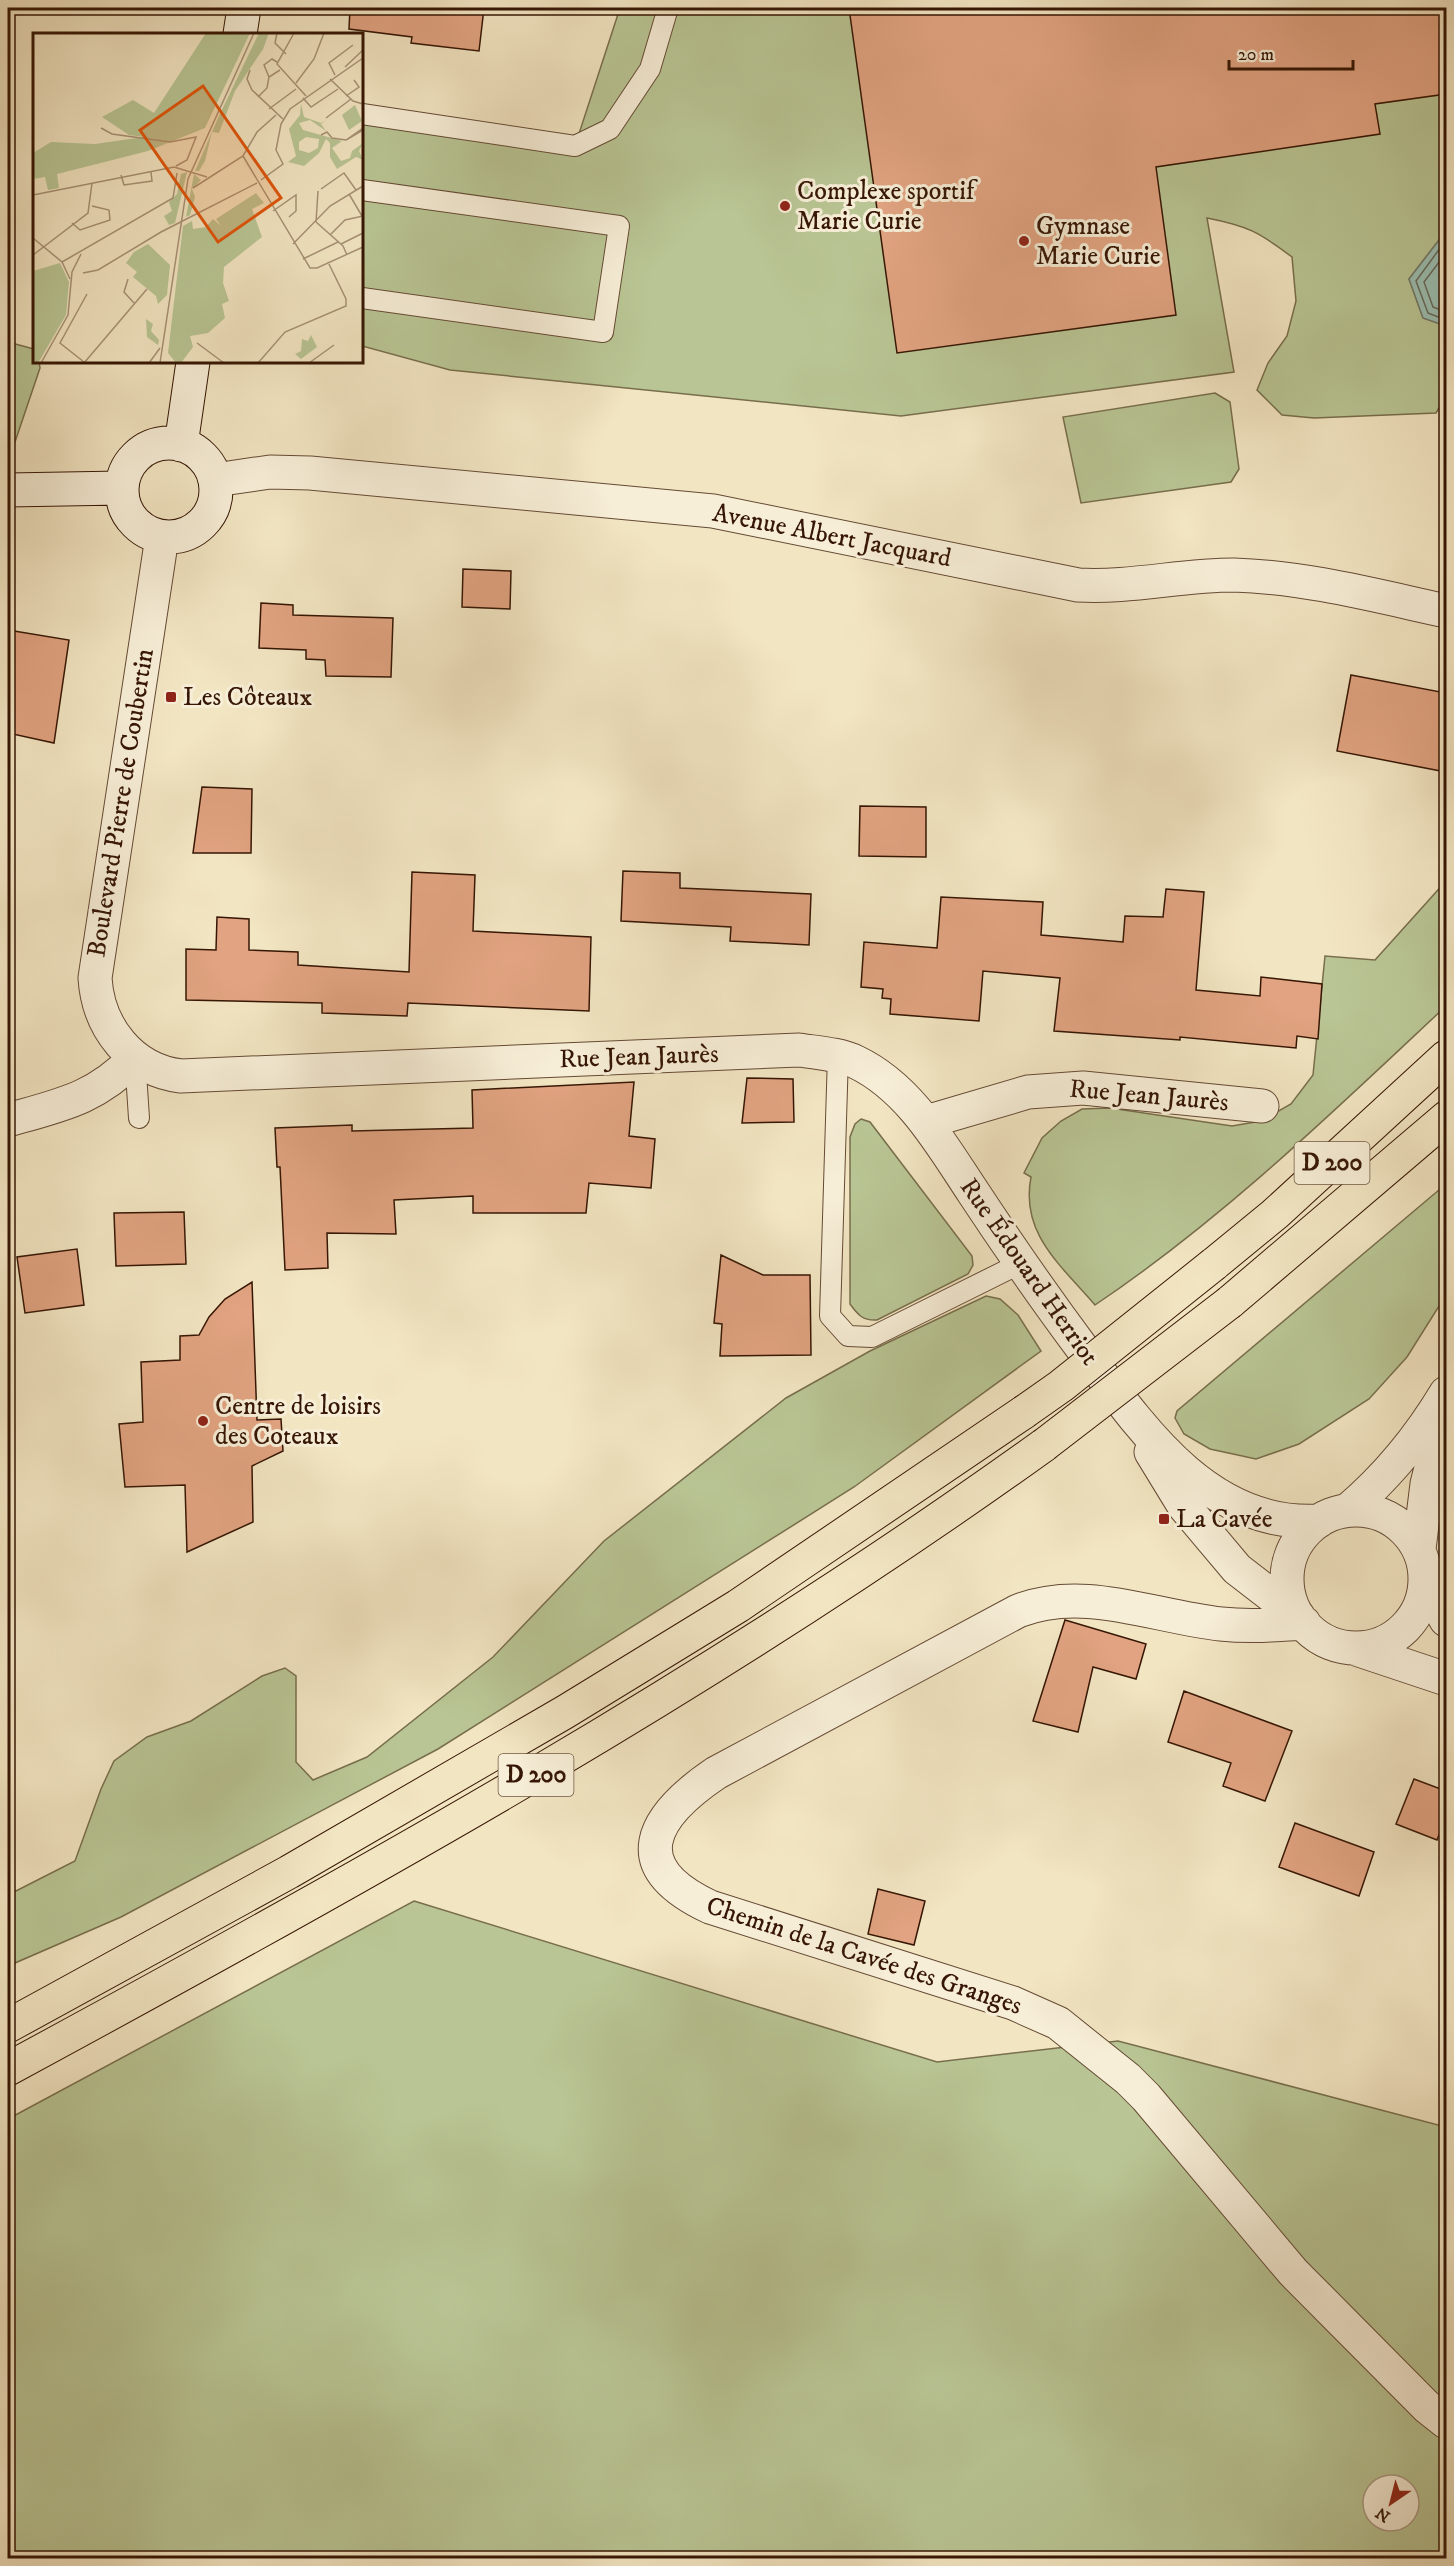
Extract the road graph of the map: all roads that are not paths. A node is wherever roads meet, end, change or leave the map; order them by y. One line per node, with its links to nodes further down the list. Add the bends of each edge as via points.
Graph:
1 (244, 8): 3 (street)
2 (668, 8): 4 (lane, via 650,69 610,129 575,146)
3 (240, 33)
4 (363, 114)
5 (363, 189): 6 (lane, via 619,226 603,332)
6 (363, 298)
7 (193, 363): 8 (street)
8 (181, 445): 9 (street, via 201,455); 10 (street, via 158,444 138,454 128,465)
9 (214, 480): 12 (street, via 214,504 201,525 179,536); 13 (street, Avenue Albert Jacquard, via 270,472 310,473 713,511 1078,585 1122,586 1230,575 1260,576 1319,584)
10 (121, 488): 11 (street); 12 (street, via 123,503 135,523)
11 (8, 490)
12 (162, 537): 15 (street, Boulevard Pierre de Coubertin, via 96,961 96,992 102,1015 116,1039)
13 (1446, 611)
14 (838, 1055): 15 (street, Rue Jean Jaurès, via 799,1050 181,1076 155,1070); 21 (street, Rue Jean Jaurès, via 891,1086); 22 (lane, via 830,1316 848,1336 872,1337)
15 (135, 1058): 18 (lane); 20 (street, via 116,1077 83,1097)
16 (1446, 1058): 33 (main road, D 200, bridge, via 1292,1199 1061,1386 738,1606 566,1712 280,1877)
17 (1262, 1106): 21 (street, Rue Jean Jaurès, via 1059,1089 1028,1092)
18 (139, 1118)
19 (1446, 1118): 34 (main road, D 200, bridge, via 1230,1302 1044,1445 841,1584 633,1717 308,1906)
20 (8, 1120)
21 (926, 1122): 22 (street, Rue Édouard Herriot)
22 (1021, 1263): 25 (street, Rue Édouard Herriot)
23 (1446, 1393): 26 (street, via 1400,1460 1374,1487)
24 (1446, 1406): 27 (street, via 1427,1484)
25 (1134, 1420): 26 (street, Rue Édouard Herriot, via 1179,1465 1221,1497 1280,1521); 29 (street, Rue Édouard Herriot, via 1173,1490 1210,1538 1248,1579)
26 (1333, 1515): 27 (street, via 1373,1512 1389,1518 1404,1528); 29 (street, via 1301,1538 1289,1560 1288,1585)
27 (1419, 1549): 28 (street)
28 (1425, 1581): 30 (street); 31 (street, via 1416,1614 1399,1633 1376,1645)
29 (1301, 1620): 31 (street, via 1325,1640); 35 (street, Chemin de la Cavée des Granges, via 1262,1626 1220,1624 1080,1600 1037,1604 1018,1611 716,1773 666,1816 657,1835 657,1858 660,1869 673,1885 691,1899 1013,2003 1058,2023 1081,2039 1146,2097 1293,2272 1356,2338)
30 (1446, 1620)
31 (1351, 1647): 32 (street)
32 (1446, 1678)
33 (8, 2026)
34 (8, 2069)
35 (1446, 2422)

